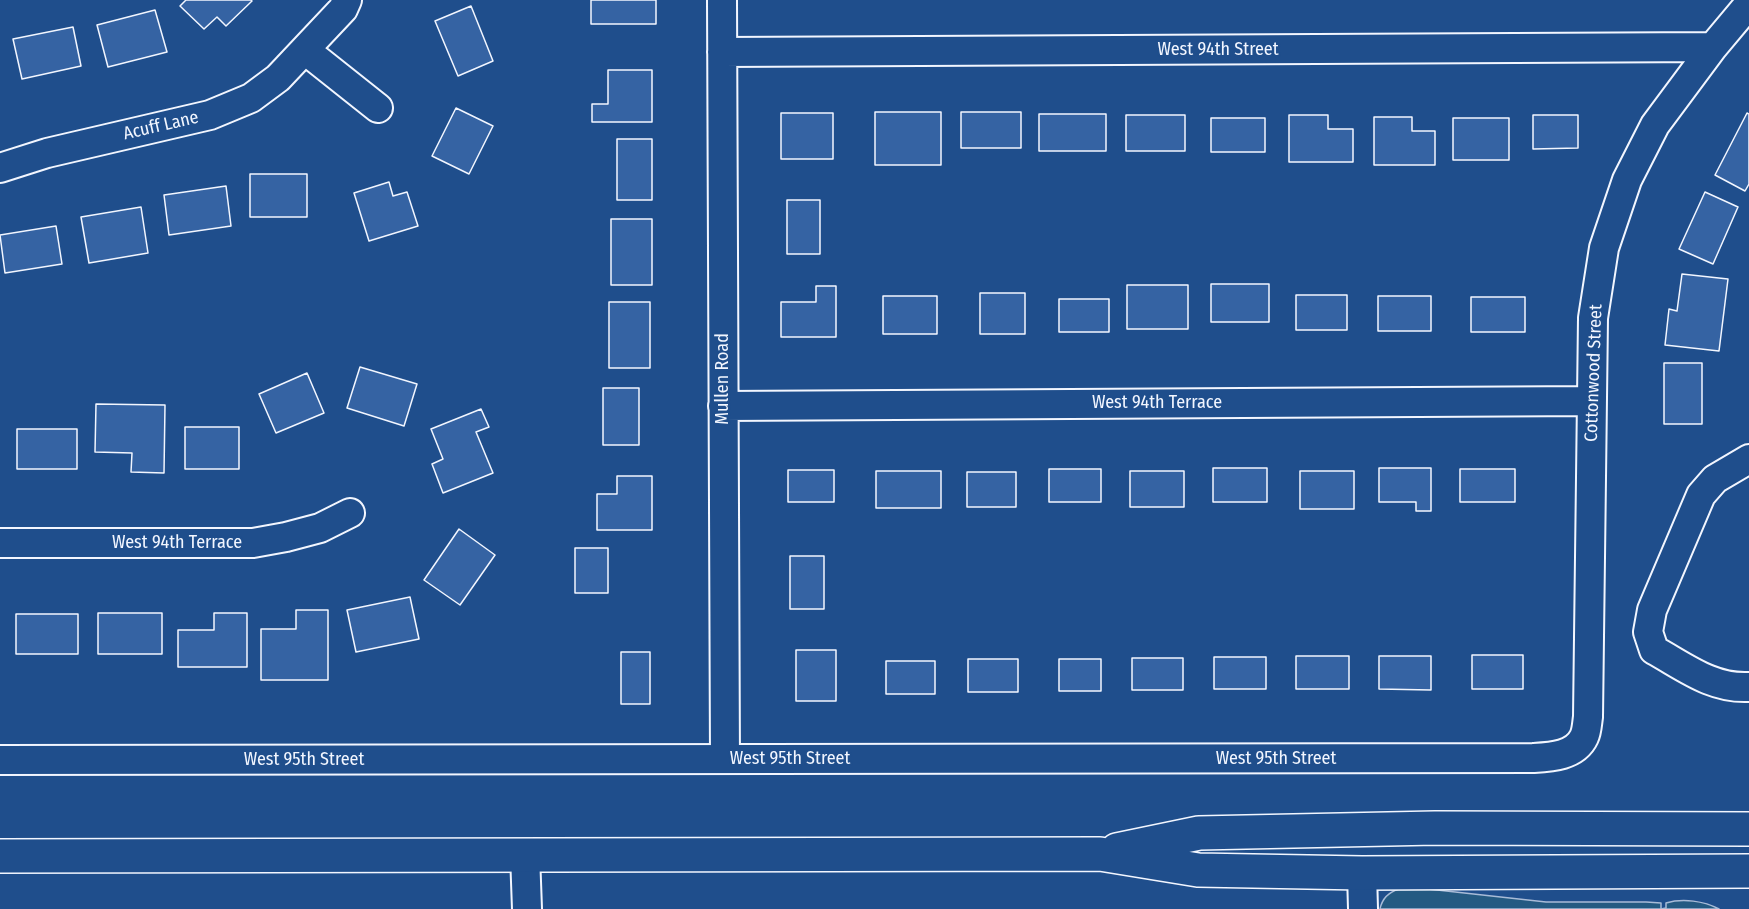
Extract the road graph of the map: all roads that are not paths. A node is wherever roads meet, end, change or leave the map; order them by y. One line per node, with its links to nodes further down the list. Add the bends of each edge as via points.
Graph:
1 (347, 0): 5 (street, Acuff Lane, via 344,9)
2 (722, 0): 6 (street, Mullen Road)
3 (1749, 4): 4 (street, Cottonwood Street)
4 (1713, 47): 6 (street, West 94th Street); 9 (street, Cottonwood Street, via 1654,125 1627,180 1604,248 1593,318)
5 (305, 50): 7 (street); 8 (street, Acuff Lane, via 278,78 250,98 210,115 47,153)
6 (722, 52): 10 (street, Mullen Road)
7 (378, 108)
8 (0, 168)
9 (1591, 401): 10 (street, West 94th Terrace); 15 (street, Cottonwood Street, via 1588,717 1585,736)
10 (723, 406): 16 (street, Mullen Road)
11 (1749, 459): 14 (street, via 1715,479 1701,495 1652,610 1648,632 1654,650 1713,683)
12 (350, 513): 13 (street, West 94th Terrace, via 320,528 253,543)
13 (0, 543)
14 (1749, 687)
15 (1577, 747): 16 (street, West 95th Street, via 1560,756 1533,758)
16 (725, 759): 17 (street, West 95th Street)
17 (0, 760)
18 (1749, 829): 20 (main road, via 1199,832)
19 (525, 854): 20 (main road); 21 (main road); 24 (street)
20 (1100, 854): 23 (main road, via 1198,870)
21 (0, 856)
22 (1749, 871): 23 (main road)
23 (1362, 873): 25 (street)
24 (526, 909)
25 (1363, 909)

